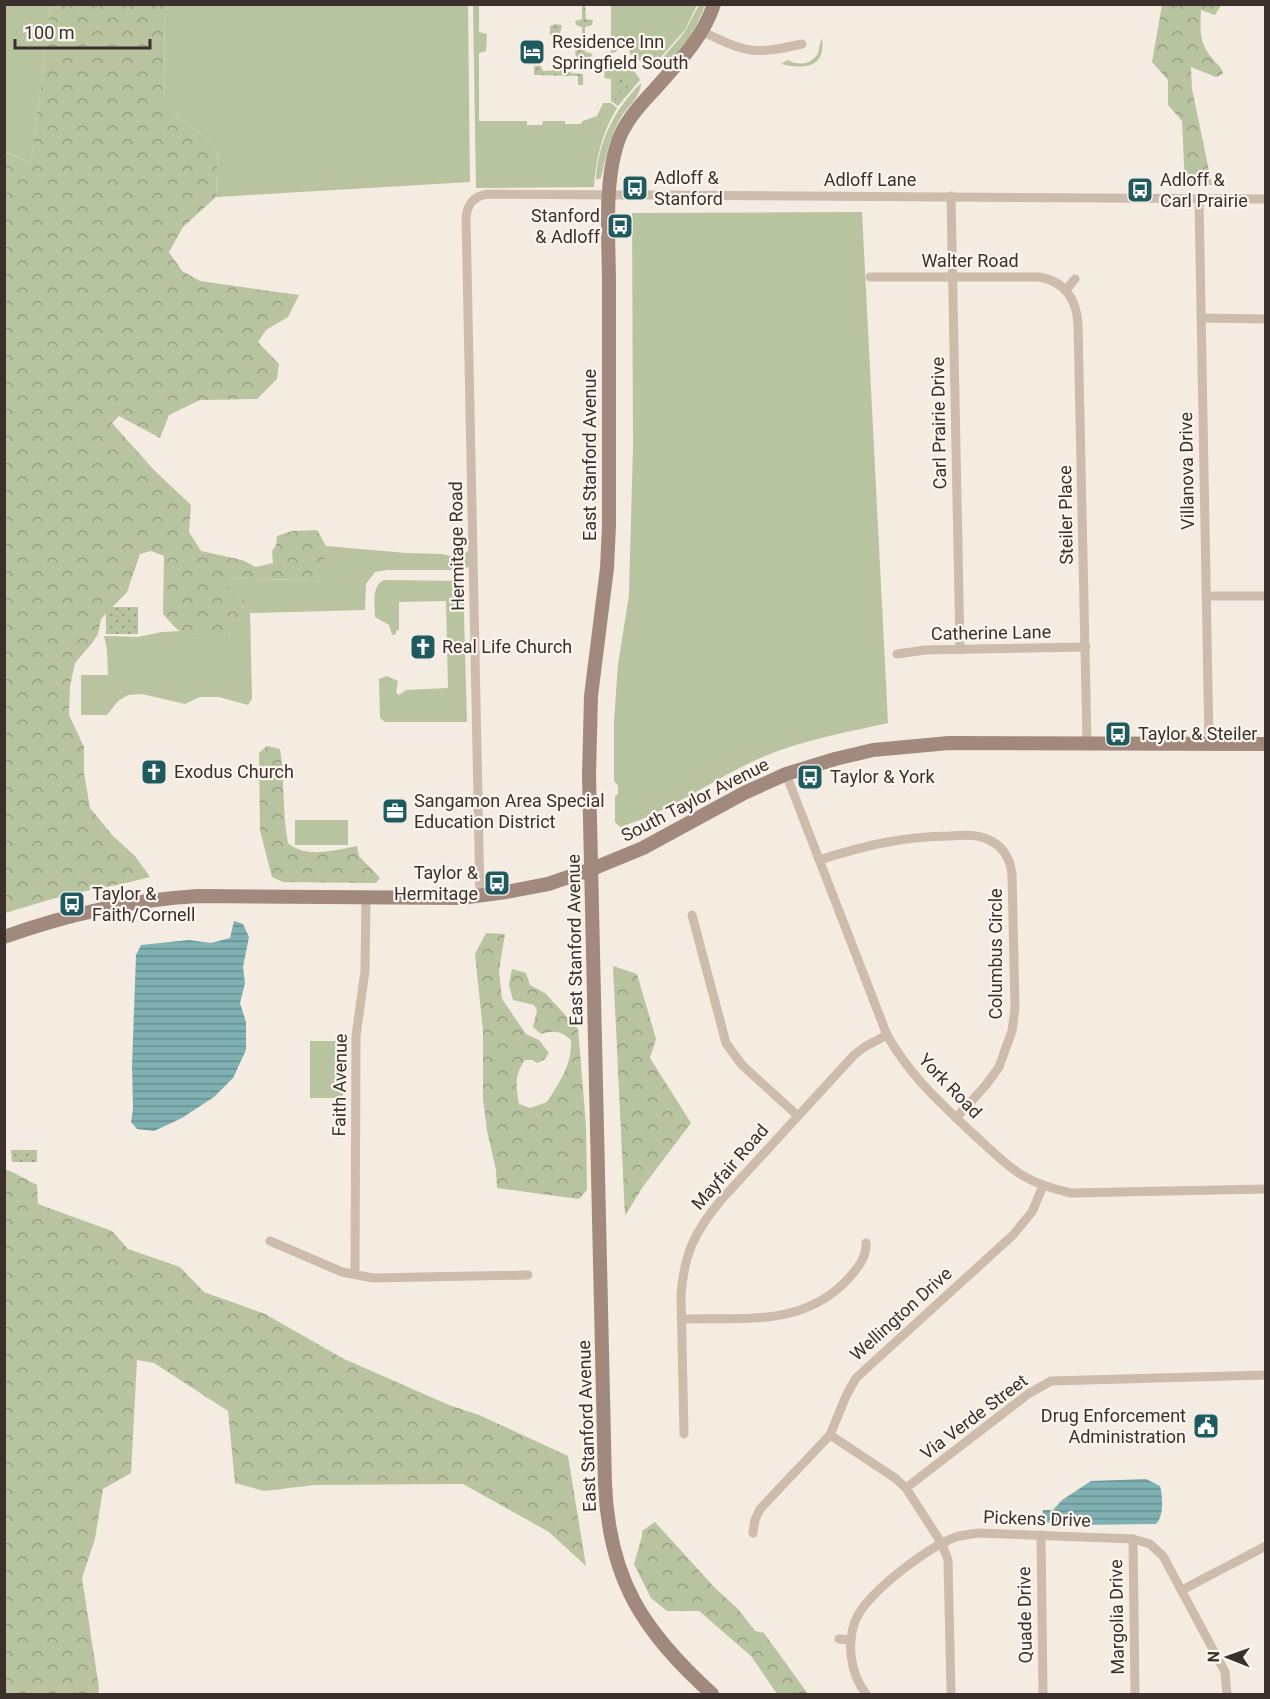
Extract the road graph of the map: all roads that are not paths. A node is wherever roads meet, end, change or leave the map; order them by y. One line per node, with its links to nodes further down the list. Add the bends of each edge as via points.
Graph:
1 (714, 4): 2 (main road, East Stanford Avenue)
2 (702, 32): 3 (street, via 749,51); 4 (main road, East Stanford Avenue, via 627,123 615,150)
3 (802, 44)
4 (609, 196): 5 (street, Adloff Lane); 6 (street, Adloff Lane, via 488,194); 25 (main road, East Stanford Avenue, via 609,526 589,725)
5 (951, 196): 7 (street, Adloff Lane); 10 (street, Carl Prairie Drive)
6 (476, 198): 26 (street, Hermitage Road, via 466,218)
7 (1199, 199): 8 (street, Adloff Lane); 13 (street, Villanova Drive)
8 (1266, 199)
9 (870, 277): 10 (street, Walter Road)
10 (952, 277): 12 (street, Walter Road, via 1039,277); 18 (street, Carl Prairie Drive)
11 (1076, 279): 12 (street)
12 (1066, 290): 17 (street, Steiler Place, via 1078,314)
13 (1201, 318): 14 (street); 15 (street, Villanova Drive)
14 (1266, 319)
15 (1206, 596): 16 (street); 21 (street, Villanova Drive)
16 (1266, 596)
17 (1086, 647): 18 (street, Catherine Lane); 20 (street, Steiler Place)
18 (960, 650): 19 (street, Catherine Lane)
19 (897, 654)
20 (1087, 743): 21 (main road, South Taylor Avenue); 23 (main road, South Taylor Avenue, via 901,746 848,755)
21 (1209, 744): 22 (main road, South Taylor Avenue)
22 (1266, 744)
23 (786, 774): 24 (street, York Road); 25 (main road, South Taylor Avenue, via 643,848)
24 (819, 860): 30 (street, York Road); 32 (street, Columbus Circle, via 871,844 930,836 986,838 1006,855 1011,867 1015,1008 1009,1043 999,1067)
25 (592, 869): 26 (main road, South Taylor Avenue, via 548,884); 52 (main road, East Stanford Avenue, via 609,1532 623,1579 643,1618 670,1654)
26 (480, 896): 27 (main road, South Taylor Avenue)
27 (366, 897): 29 (main road, South Taylor Avenue, via 198,896 155,900 75,914); 37 (street, Faith Avenue, via 365,971 356,1036)
28 (692, 915): 31 (street, via 726,1044 742,1065)
29 (4, 937)
30 (887, 1035): 31 (street, Mayfair Road, via 854,1055); 32 (street, York Road, via 911,1073)
31 (798, 1116): 39 (street, Mayfair Road, via 721,1200 697,1233 682,1273)
32 (956, 1118): 33 (street, York Road, via 1012,1168)
33 (1043, 1186): 34 (street, York Road, via 1085,1194); 42 (street, Wellington Drive, via 1032,1212 1013,1235 856,1378)
34 (1266, 1189)
35 (270, 1241): 37 (street)
36 (867, 1243): 39 (street, via 860,1264 842,1285 805,1310 774,1317)
37 (354, 1274): 38 (street, via 381,1278)
38 (528, 1275)
39 (681, 1319): 41 (street, Mayfair Road)
40 (1266, 1375): 43 (street, Via Verde Street, via 1051,1381)
41 (684, 1434)
42 (831, 1435): 43 (street); 44 (street, Wellington Drive, via 760,1509)
43 (906, 1488): 47 (street)
44 (753, 1533)
45 (1041, 1535): 46 (street, Pickens Drive); 47 (street, Pickens Drive, via 979,1533); 55 (street, Quade Drive)
46 (1133, 1539): 49 (street, via 1159,1551); 56 (street, Margolia Drive)
47 (942, 1544): 51 (street, Pickens Drive, via 870,1598 857,1617); 54 (street, via 948,1560)
48 (1266, 1546): 49 (street)
49 (1182, 1590): 57 (street, via 1225,1672)
50 (839, 1639): 51 (street)
51 (851, 1640): 53 (street, via 851,1661)
52 (712, 1695)
53 (866, 1695)
54 (951, 1695)
55 (1043, 1695)
56 (1135, 1695)
57 (1227, 1695)

